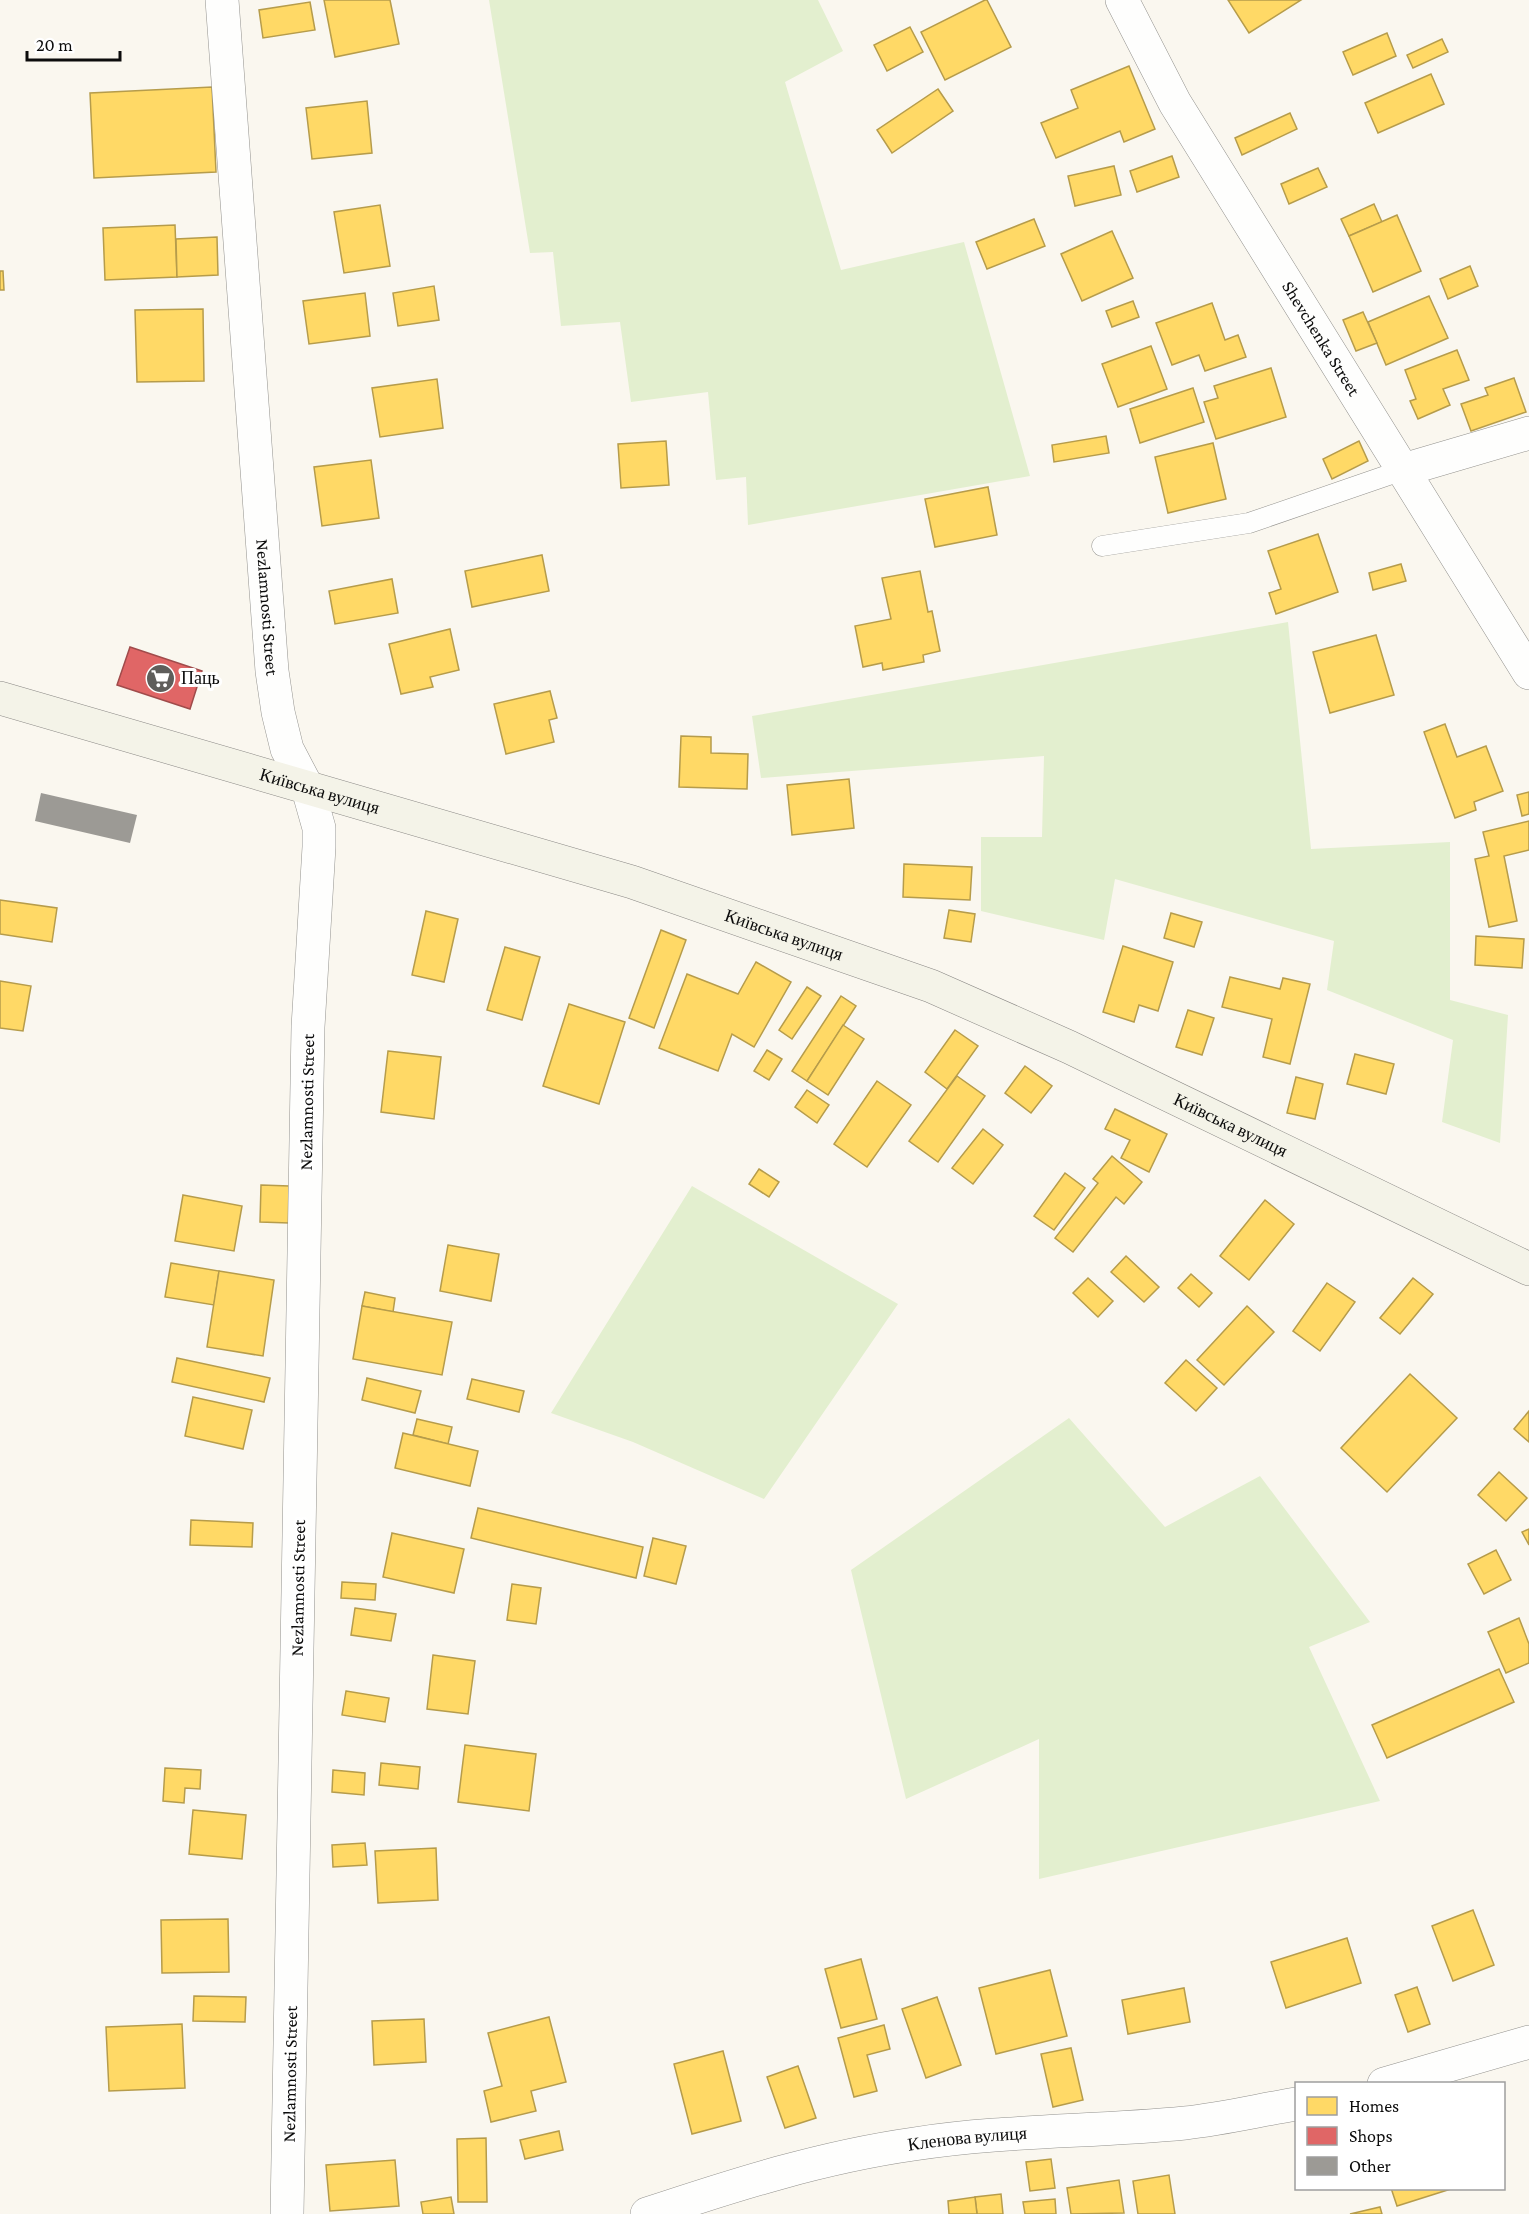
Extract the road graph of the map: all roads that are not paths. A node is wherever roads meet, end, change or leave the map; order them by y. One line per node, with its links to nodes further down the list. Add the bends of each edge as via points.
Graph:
1 (222, 0): 8 (street, Nezlamnosti Street, via 272,670 287,749)
2 (1122, 0): 4 (street, Shevchenka Street, via 1175,103)
3 (1529, 433): 4 (street)
4 (1403, 470): 5 (lane, via 1249,523); 6 (street, Shevchenka Street)
5 (1102, 546)
6 (1529, 673)
7 (0, 698): 8 (main road, Київська вулиця)
8 (308, 789): 9 (main road, Київська вулиця, via 632,882 931,986 1069,1047); 13 (street, Nezlamnosti Street, via 320,847 308,1027)
9 (1529, 1269)
10 (1529, 2042): 11 (street)
11 (1391, 2082)
12 (1295, 2104): 14 (street, Кленова вулиця, via 1186,2123 1000,2133 842,2156 735,2184)
13 (287, 2214)
14 (647, 2214)

